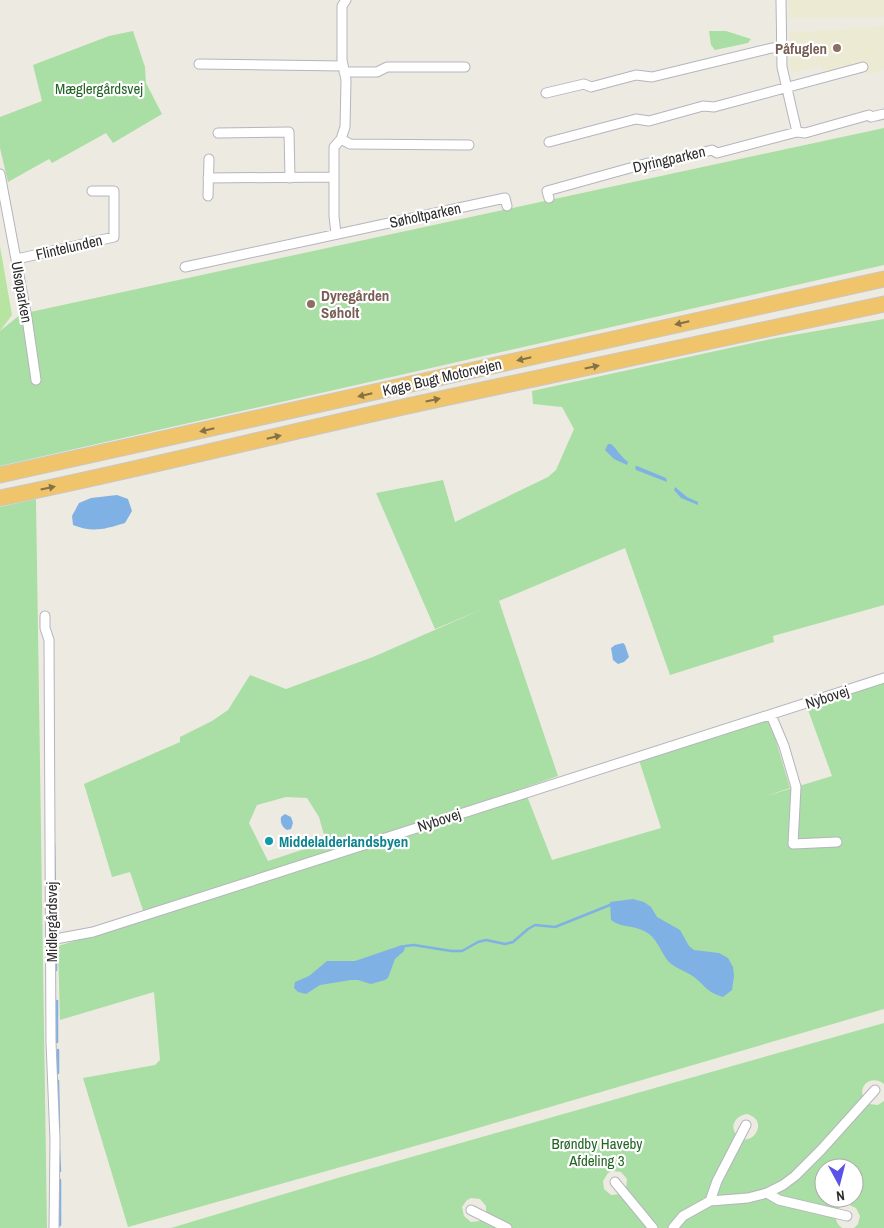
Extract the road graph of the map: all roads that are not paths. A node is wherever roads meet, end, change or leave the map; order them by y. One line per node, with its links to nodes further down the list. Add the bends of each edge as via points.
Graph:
1 (346, 0): 7 (street, via 342,6)
2 (781, 0): 3 (street)
3 (781, 47): 8 (street); 9 (street, via 652,77 636,75 592,87 584,84)
4 (199, 64): 7 (street)
5 (465, 67): 7 (street, via 387,67 377,72)
6 (863, 67): 8 (street)
7 (344, 69): 13 (street, via 345,127)
8 (787, 88): 11 (street); 14 (street, via 649,121 636,119)
9 (546, 93)
10 (884, 114): 11 (street, Dyringparken)
11 (797, 132): 23 (street, Dyringparken, via 717,153 712,150 651,166 648,163 547,191)
12 (218, 133): 18 (street, via 289,132)
13 (341, 139): 15 (street, via 350,144); 19 (street, via 334,147)
14 (549, 142)
15 (469, 145)
16 (208, 160): 17 (street)
17 (208, 178): 18 (street); 22 (street)
18 (290, 178): 19 (street)
19 (334, 178): 25 (street)
20 (0, 179): 26 (street, Ulsøparken)
21 (92, 191): 26 (street, Flintelunden, via 114,191 114,237)
22 (208, 196)
23 (549, 198)
24 (507, 206): 25 (street, Søholtparken, via 505,198)
25 (336, 234): 27 (street, Søholtparken)
26 (17, 259): 34 (street, Ulsøparken)
27 (185, 267)
28 (884, 271): 32 (highway, via 715,312)
29 (884, 280): 32 (highway, Køge Bugt Motorvejen)
30 (884, 304): 33 (highway, Køge Bugt Motorvejen)
31 (884, 311): 33 (highway)
32 (702, 319): 35 (highway, Køge Bugt Motorvejen, one-way to 35)
33 (742, 336): 36 (highway, Køge Bugt Motorvejen, one-way to 33, via 426,402)
34 (36, 380)
35 (0, 475)
36 (0, 498)
37 (44, 616): 41 (street, Midlergårdsvej, via 49,640)
38 (884, 678): 39 (street, Nybovej)
39 (771, 715): 40 (street, via 796,786 793,844); 41 (street, Nybovej, via 94,932)
40 (837, 842)
41 (50, 940): 49 (street, Midlergårdsvej)
42 (874, 1090): 45 (street, via 795,1176)
43 (746, 1125): 46 (street)
44 (615, 1182): 51 (street)
45 (767, 1193): 46 (street); 48 (street, via 779,1200)
46 (710, 1201): 52 (street, via 683,1216)
47 (471, 1210): 50 (street)
48 (847, 1216)
49 (54, 1228)
50 (507, 1228)
51 (653, 1228)
52 (673, 1228)

